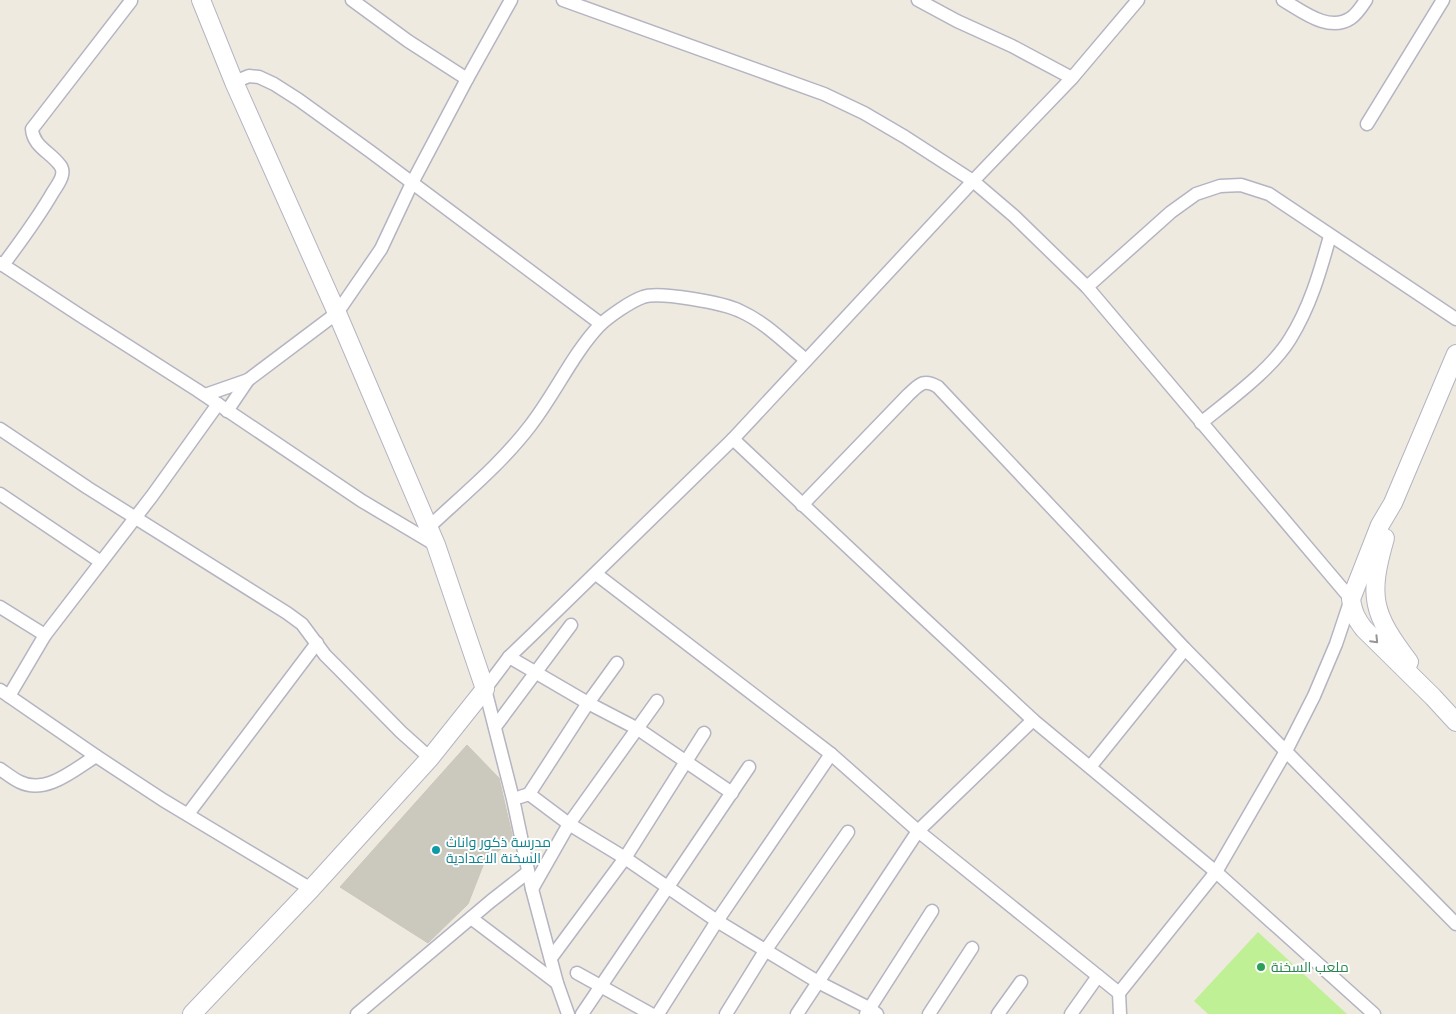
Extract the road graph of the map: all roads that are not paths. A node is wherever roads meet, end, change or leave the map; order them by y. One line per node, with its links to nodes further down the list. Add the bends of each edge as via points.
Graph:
1 (131, 0): 18 (street, via 32,129 36,142 59,164 62,174 32,226)
2 (201, 0): 13 (street)
3 (352, 0): 12 (street)
4 (511, 0): 12 (street)
5 (563, 0): 15 (street, via 824,94 889,127)
6 (918, 0): 11 (street)
7 (1138, 0): 11 (street)
8 (1283, 0): 9 (street, via 1324,22 1337,24 1352,18)
9 (1366, 0)
10 (1443, 0): 14 (street)
11 (1072, 78): 15 (street)
12 (468, 79): 16 (street)
13 (234, 82): 16 (street, via 253,76 274,84); 20 (street)
14 (1368, 124)
15 (973, 181): 19 (street); 24 (street)
16 (412, 183): 20 (street, via 381,249); 22 (street)
17 (1330, 236): 19 (street, via 1269,194 1241,184 1220,186 1196,194 1171,212); 21 (street); 28 (street, via 1316,284 1289,341 1267,367)
18 (2, 264): 26 (street)
19 (1087, 287): 28 (street)
20 (337, 313): 25 (street); 35 (street)
21 (1456, 319)
22 (601, 324): 24 (street, via 644,296 659,295 710,303 739,310 762,323); 35 (street, via 515,445)
23 (1456, 354): 32 (street)
24 (806, 360): 30 (street)
25 (248, 380): 26 (street); 27 (street)
26 (205, 395): 27 (street)
27 (223, 407): 34 (street); 36 (street, via 362,502)
28 (1201, 423): 39 (street)
29 (0, 429): 34 (street)
30 (733, 439): 33 (street); 38 (street)
31 (0, 494): 37 (street)
32 (1393, 503): 39 (street, via 1380,524); 40 (street, via 1378,564)
33 (802, 505): 46 (street, via 908,395 920,384 932,383); 55 (street)
34 (135, 516): 37 (street); 45 (street, via 287,613 302,624)
35 (429, 527): 36 (street)
36 (436, 545): 50 (street)
37 (101, 562): 44 (street)
38 (596, 574): 47 (street); 61 (street)
39 (1351, 599): 40 (street, via 1361,592 1368,592); 42 (street); 60 (street, via 1314,696)
40 (1376, 602): 42 (street, via 1370,616); 52 (street, via 1386,630)
41 (0, 607): 44 (street)
42 (1356, 618): 52 (street, one-way to 52)
43 (571, 625): 49 (street)
44 (45, 635): 51 (street)
45 (317, 643): 63 (street); 71 (street)
46 (1185, 649): 60 (street); 66 (street)
47 (509, 657): 49 (street); 50 (street)
48 (618, 663): 54 (street)
49 (535, 672): 54 (street); 57 (street)
50 (485, 689): 57 (street); 63 (street)
51 (4, 693): 62 (street)
52 (1433, 697): 56 (street)
53 (658, 701): 58 (street)
54 (588, 703): 58 (street); 69 (street)
55 (1033, 720): 66 (street); 73 (street)
56 (1456, 722)
57 (495, 727): 70 (street)
58 (638, 729): 64 (street); 72 (street)
59 (704, 733): 64 (street)
60 (1286, 751): 77 (street); 84 (street)
61 (831, 754): 73 (street); 83 (street)
62 (96, 756): 67 (street, via 58,779 36,786 21,783); 71 (street)
63 (430, 758): 80 (street)
64 (686, 762): 68 (street); 75 (street)
65 (749, 767): 68 (street)
66 (1090, 767): 77 (street)
67 (0, 769)
68 (732, 793): 79 (street)
69 (529, 794): 70 (street); 72 (street)
70 (513, 799): 76 (street)
71 (188, 814): 80 (street)
72 (568, 824): 75 (street); 78 (street)
73 (918, 831): 89 (street); 90 (street)
74 (848, 832): 86 (street)
75 (625, 858): 79 (street); 87 (street)
76 (528, 872): 78 (street); 82 (street)
77 (1216, 872): 94 (street); 108 (street)
78 (532, 888): 87 (street)
79 (668, 888): 83 (street); 93 (street)
80 (311, 889): 96 (street)
81 (932, 911): 95 (street)
82 (471, 918): 92 (street); 97 (street)
83 (717, 921): 86 (street); 101 (street)
84 (1456, 924)
85 (972, 948): 104 (street)
86 (765, 951): 90 (street); 102 (street)
87 (551, 958): 92 (street)
88 (577, 973): 93 (street)
89 (1098, 976): 94 (street); 106 (street)
90 (818, 982): 95 (street); 103 (street)
91 (1021, 982): 105 (street)
92 (558, 983): 98 (street)
93 (601, 985): 99 (street); 100 (street)
94 (1119, 993): 107 (street)
95 (871, 1012)
96 (192, 1014)
97 (357, 1014)
98 (568, 1014)
99 (582, 1014)
100 (651, 1014)
101 (658, 1014)
102 (726, 1014)
103 (797, 1014)
104 (929, 1014)
105 (998, 1014)
106 (1070, 1014)
107 (1120, 1014)
108 (1374, 1014)

